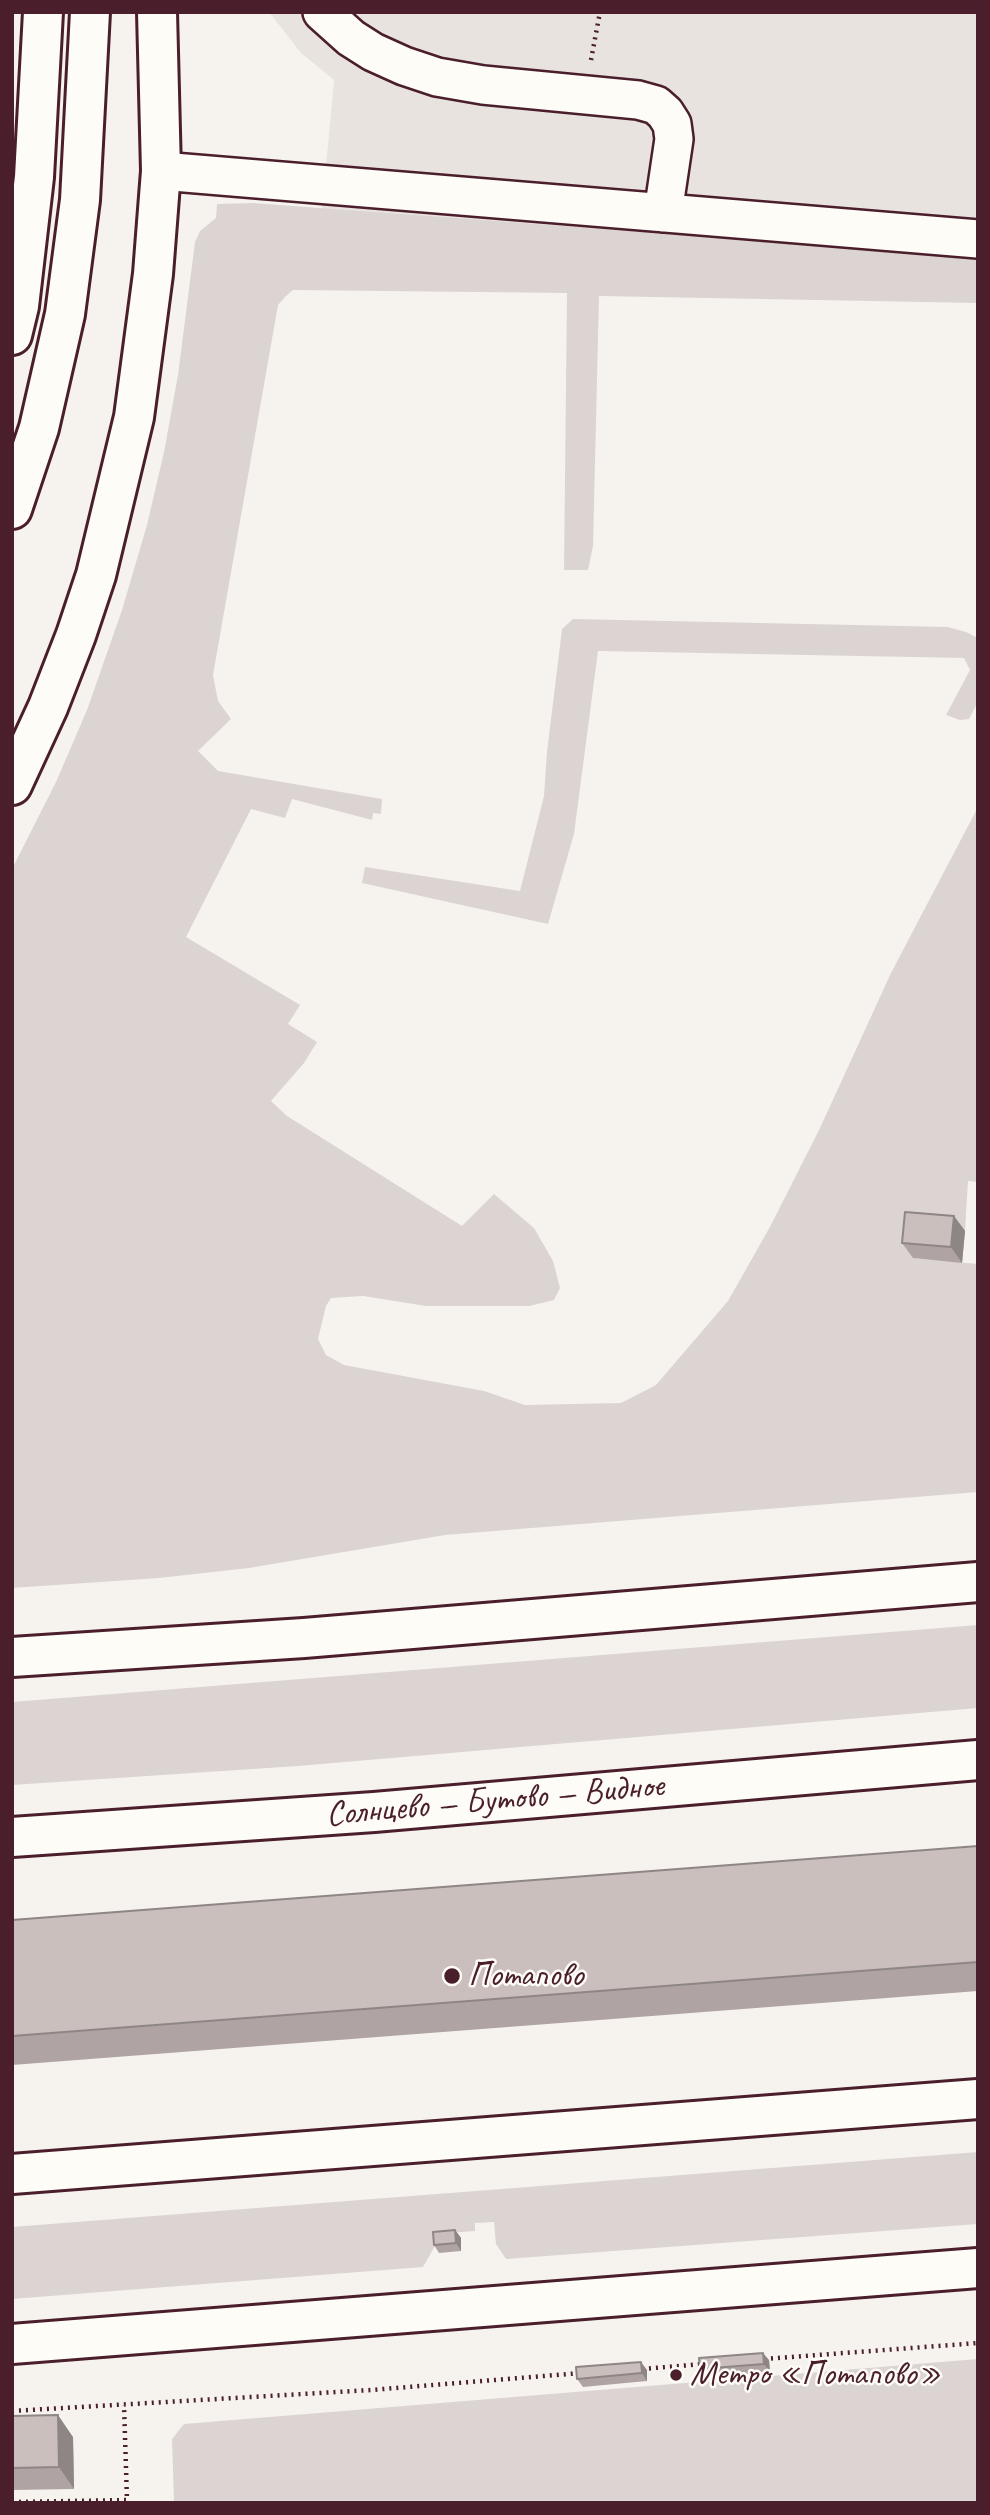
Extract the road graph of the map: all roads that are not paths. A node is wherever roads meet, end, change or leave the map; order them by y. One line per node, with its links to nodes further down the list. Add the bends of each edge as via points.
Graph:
1 (43, 12): 5 (main road)
2 (90, 12): 12 (main road, via 80,201 65,314 39,428)
3 (157, 12): 6 (main road)
4 (322, 12): 8 (street, via 373,52 437,77 656,105 672,124 674,139)
5 (39, 89): 7 (main road); 10 (main road, via 34,177)
6 (160, 171): 8 (street); 13 (main road, via 146,343 116,497 76,635)
7 (12, 196)
8 (663, 213): 9 (street)
9 (978, 239)
10 (18, 271): 11 (main road)
11 (12, 335)
12 (12, 509)
13 (12, 785)
14 (978, 1582): 15 (main road, via 304,1638)
15 (12, 1657)
16 (978, 1760): 17 (main road, Солнцево — Бутово — Видное, via 360,1814)
17 (12, 1837)
18 (978, 2099): 19 (main road)
19 (12, 2174)
20 (978, 2269): 21 (main road)
21 (12, 2344)

